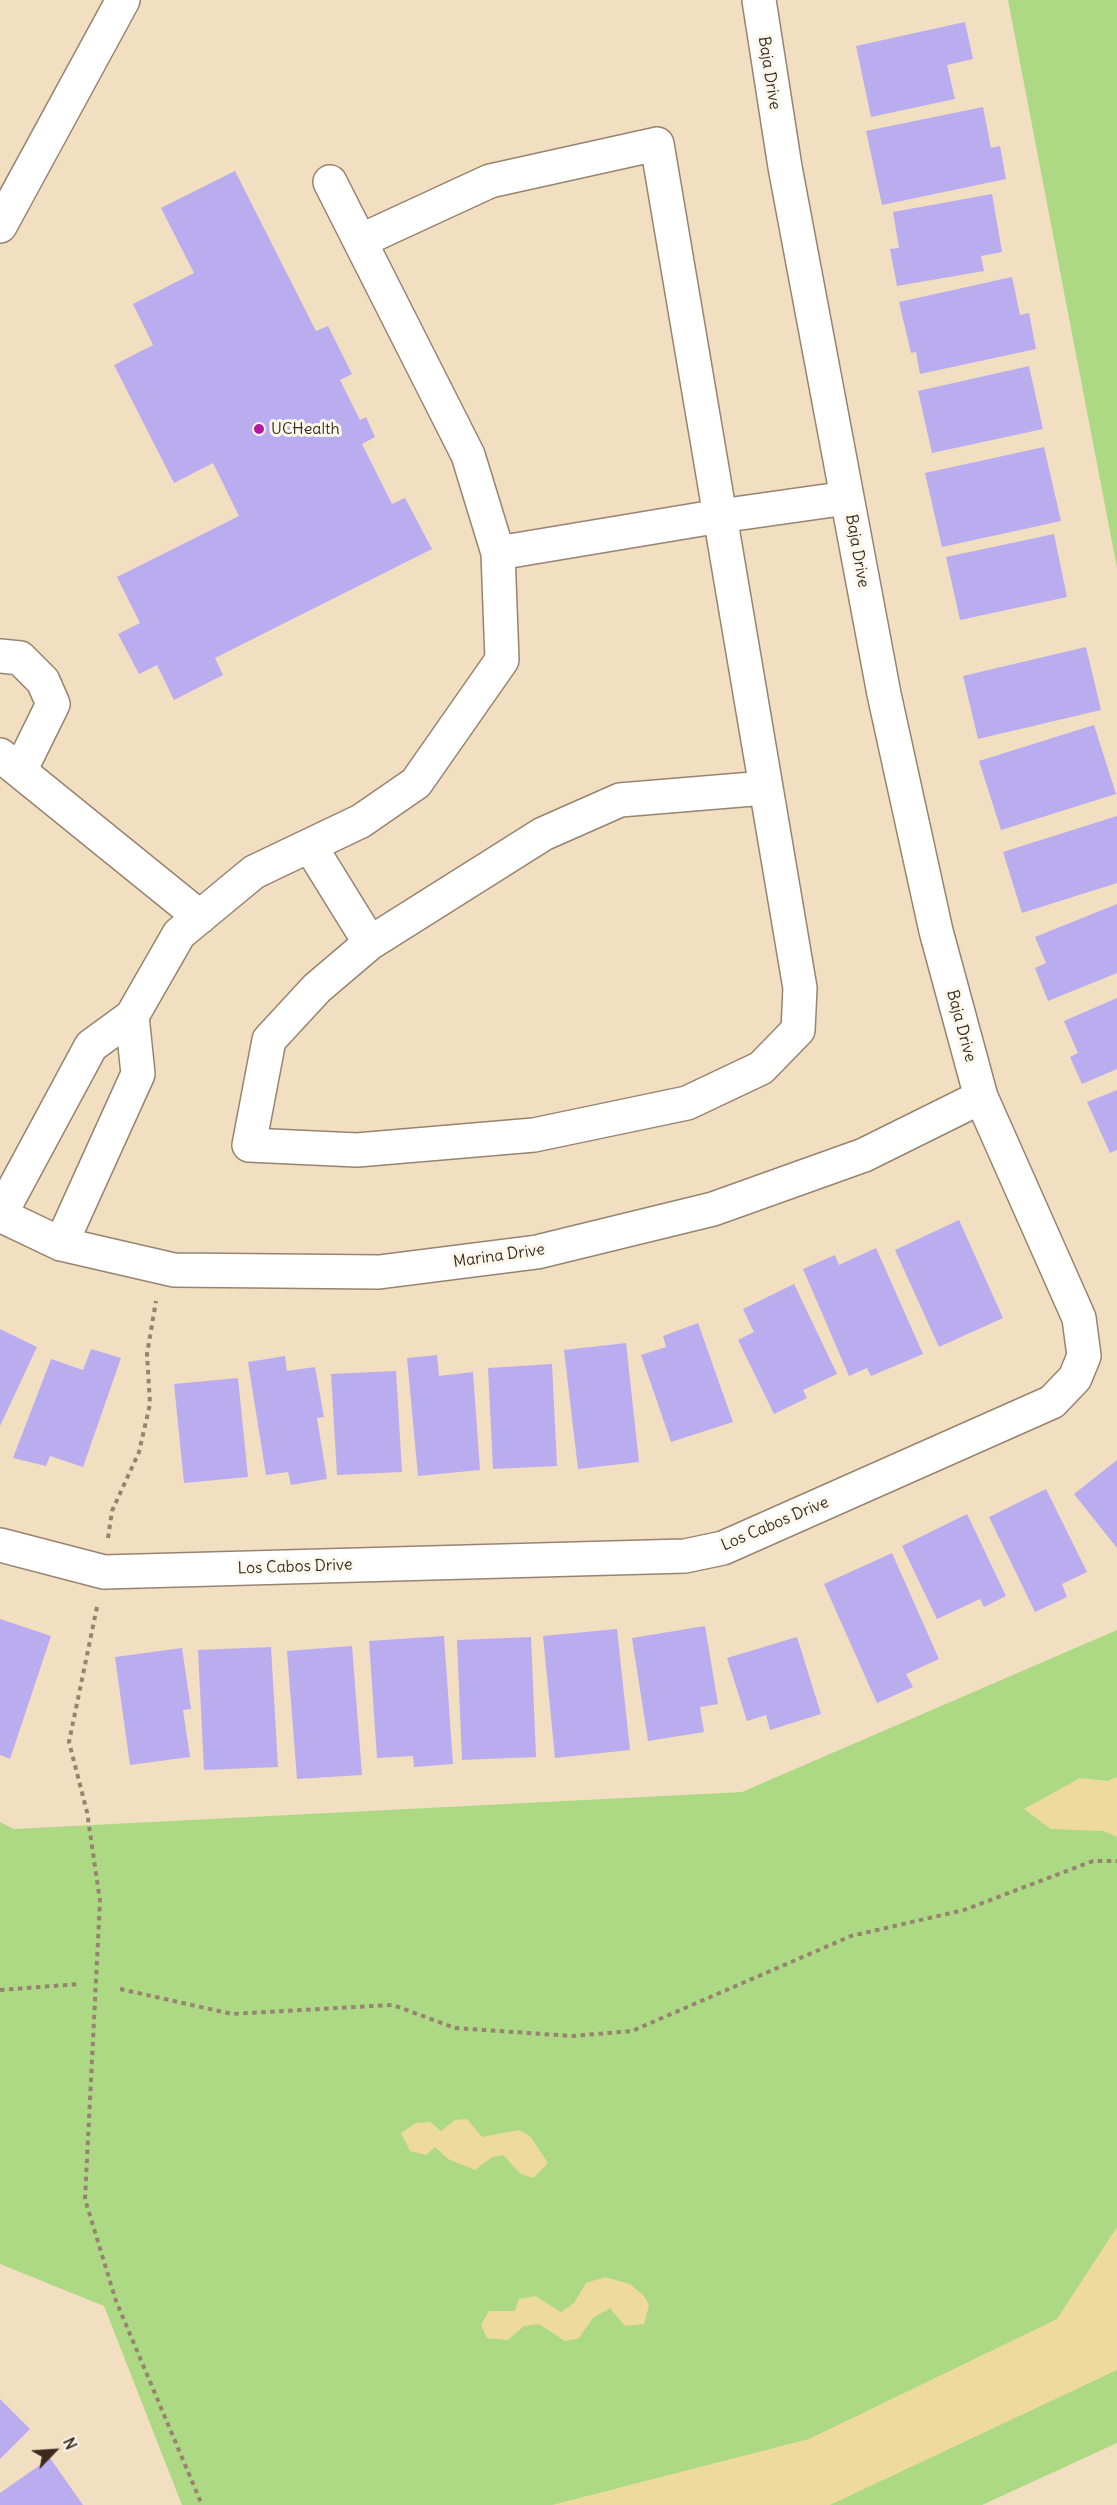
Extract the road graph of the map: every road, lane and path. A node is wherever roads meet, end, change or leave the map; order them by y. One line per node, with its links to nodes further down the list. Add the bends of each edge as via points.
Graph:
1 (123, 0): 4 (street)
2 (759, 0): 6 (street, Baja Drive, via 785,167)
3 (330, 182): 5 (street)
4 (0, 226)
5 (360, 241): 7 (street, via 490,181 657,144); 8 (street, via 468,455)
6 (848, 498): 7 (street); 16 (street, Baja Drive, via 884,694 931,909)
7 (720, 516): 8 (street); 11 (street)
8 (498, 553): 12 (street, via 502,660 416,783 361,821)
9 (0, 656): 10 (street, via 20,658 43,681 54,704)
10 (10, 763): 13 (street)
11 (765, 788): 14 (street, via 620,800 543,834); 14 (street, via 800,988 798,1030 760,1068 687,1103 534,1135 357,1150 249,1145 269,1040 317,988)
12 (310, 846): 13 (street, via 254,872); 14 (street)
13 (200, 917): 15 (street, via 179,934)
14 (370, 943)
15 (132, 1016): 17 (street, via 91,1046); 18 (street, via 138,1074)
16 (981, 1097): 19 (street, Marina Drive, via 864,1155 712,1209 537,1252 379,1272); 21 (street, Los Cabos Drive, via 1079,1318 1084,1356 1075,1378 1052,1402 723,1548 685,1557)
17 (0, 1215): 18 (street, Marina Drive)
18 (61, 1244): 19 (street, Marina Drive)
19 (174, 1270): 21 (path, via 157,1293 147,1354 150,1404 139,1452 112,1511)
20 (0, 1545): 21 (street, Los Cabos Drive)
21 (104, 1572): 26 (path, via 69,1742 87,1812 100,1901 85,2199 116,2301)
22 (1117, 1861): 24 (path, via 1093,1861 964,1910 850,1936 632,2031 572,2036 455,2028 393,2005 232,2014)
23 (79, 1984): 25 (path)
24 (120, 1989)
25 (0, 1990)
26 (202, 2505)

